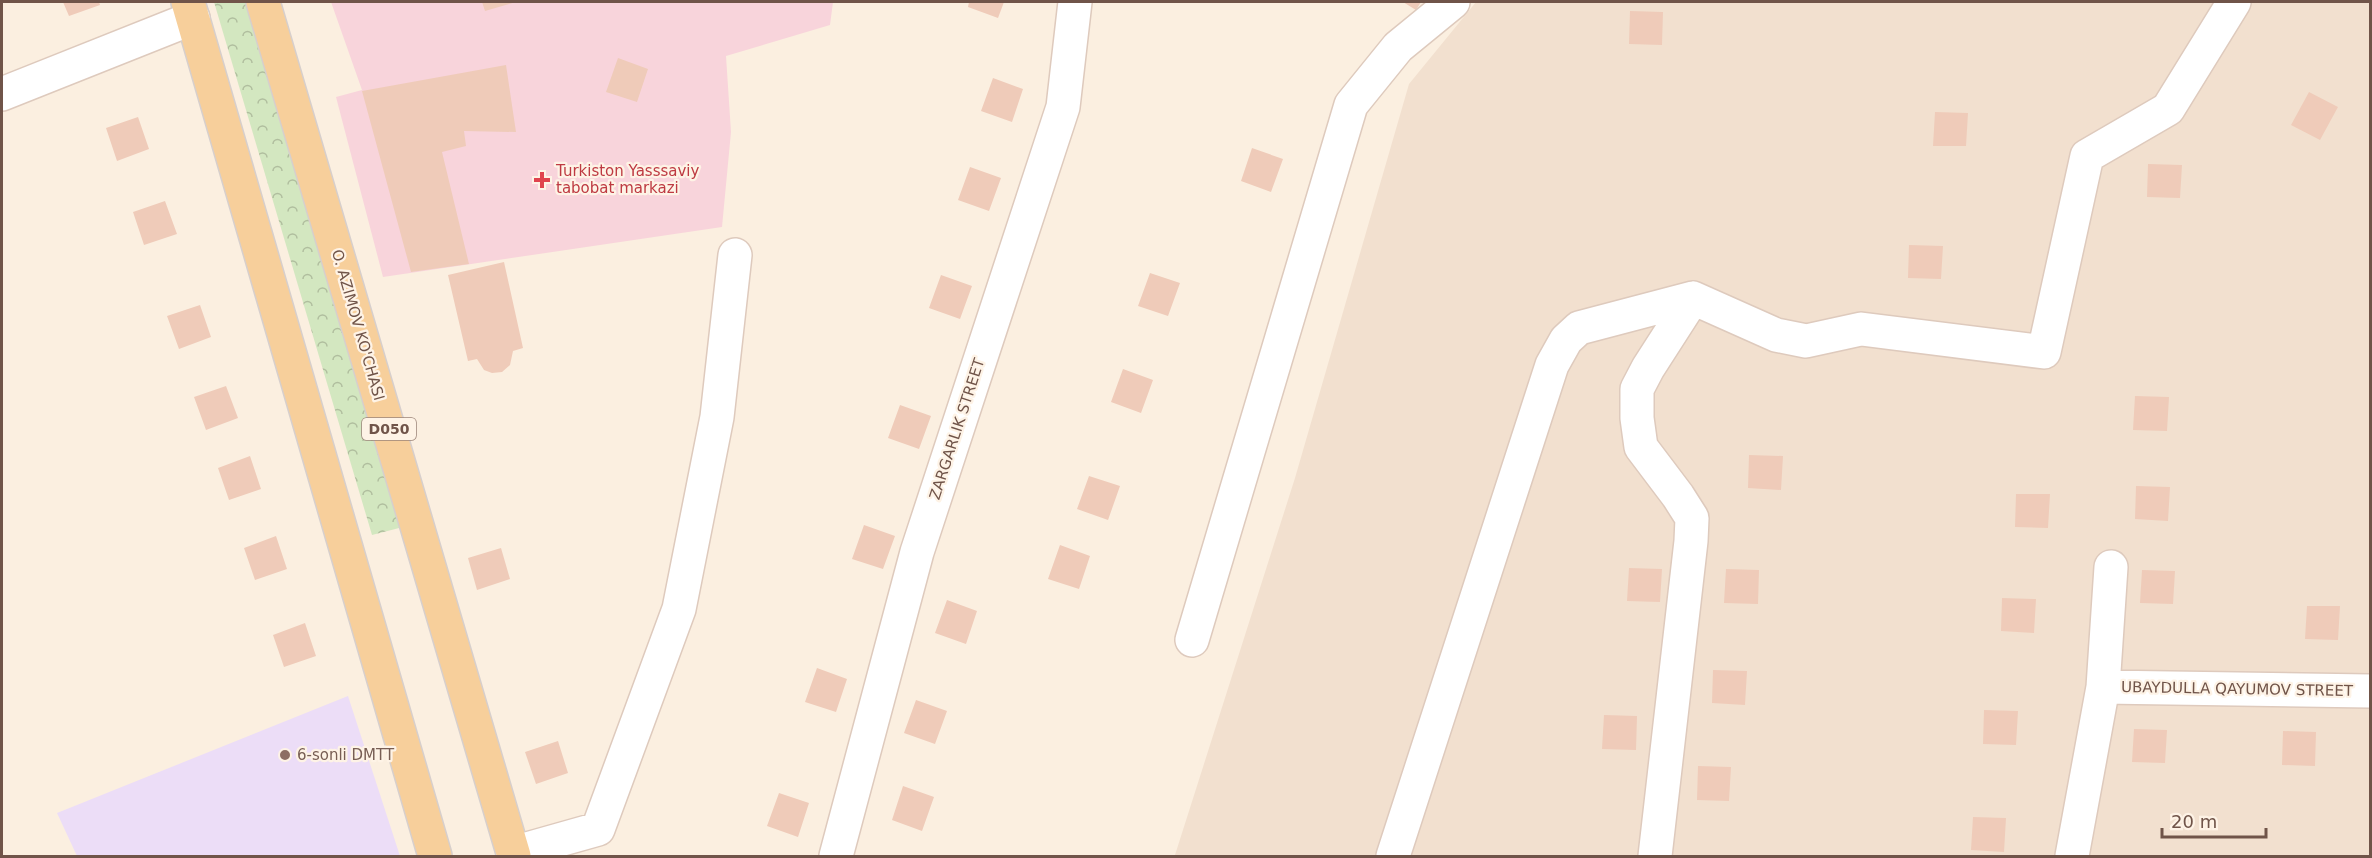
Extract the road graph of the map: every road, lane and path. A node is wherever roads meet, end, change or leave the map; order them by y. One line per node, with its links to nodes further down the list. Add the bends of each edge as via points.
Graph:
1 (263, 2): 13 (main road, O. AZIMOV KO'CHASI / D050)
2 (1075, 2): 15 (street, ZARGARLIK STREET, via 1063,107 917,552)
3 (1453, 2): 10 (street, via 1398,47 1351,105)
4 (2234, 2): 8 (street, via 2168,109 2087,156 2044,352 1861,329 1806,341 1776,335)
5 (190, 10): 6 (street); 14 (main road)
6 (2, 94)
7 (735, 255): 13 (street, via 717,417 679,609 598,829)
8 (1692, 298): 16 (street, via 1579,328 1566,340 1552,365); 17 (street, via 1637,389 1641,447 1692,518)
9 (2111, 567): 11 (street)
10 (1192, 640)
11 (2103, 687): 12 (street, UBAYDULLA QAYUMOV STREET); 18 (street)
12 (2370, 691)
13 (514, 855)
14 (435, 856)
15 (836, 856)
16 (1393, 856)
17 (1655, 856)
18 (2072, 856)

